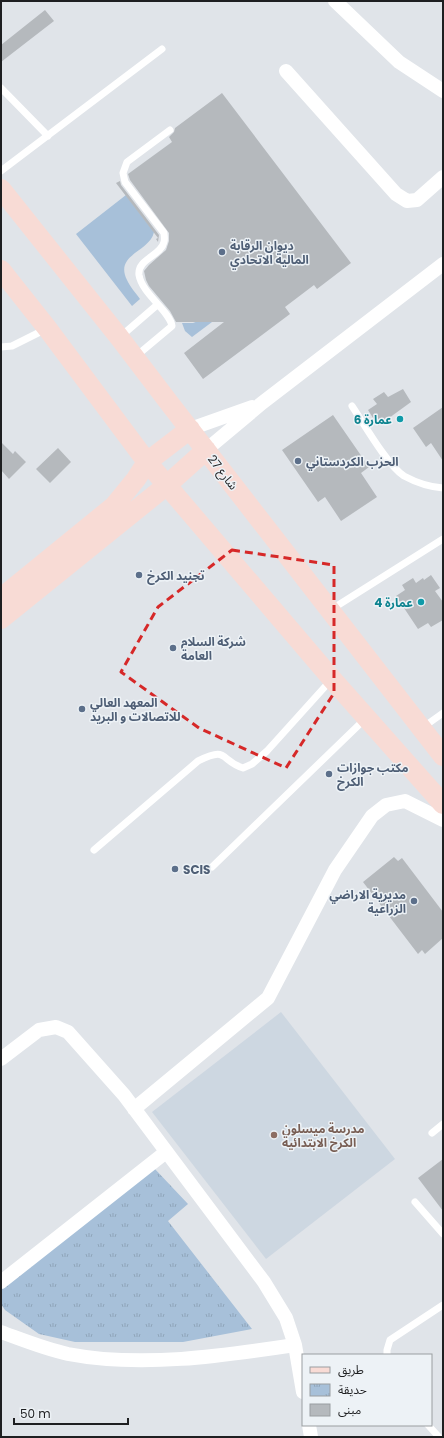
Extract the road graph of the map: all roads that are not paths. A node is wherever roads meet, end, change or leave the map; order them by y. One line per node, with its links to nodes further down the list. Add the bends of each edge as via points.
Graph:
1 (335, 1): 5 (street, via 399,62)
2 (162, 49): 7 (lane)
3 (286, 72): 9 (street, via 396,194 407,201 417,200)
4 (1, 88): 7 (lane)
5 (443, 91)
6 (170, 130): 13 (lane, via 127,162 123,173 125,182 164,233 161,250 143,263 139,273 143,285)
7 (48, 136): 8 (lane)
8 (1, 171)
9 (443, 177)
10 (1, 189): 15 (main road, شارع 27)
11 (443, 264): 20 (street)
12 (1, 270): 14 (main road)
13 (157, 305): 15 (lane); 19 (lane, via 171,320 172,326)
14 (47, 328): 16 (lane); 24 (main road)
15 (119, 337): 19 (main road, شارع 27)
16 (12, 346): 17 (lane); 18 (lane)
17 (1, 348)
18 (1, 354)
19 (135, 358): 22 (main road, شارع 27)
20 (262, 403): 22 (street); 23 (street)
21 (352, 406): 26 (lane, via 392,465 404,476 425,486)
22 (190, 429): 23 (main road, شارع 27); 24 (main road)
23 (206, 450): 25 (main road); 29 (main road, شارع 27)
24 (147, 462): 25 (main road); 28 (main road, via 114,506)
25 (167, 485): 30 (main road); 31 (main road)
26 (443, 488)
27 (443, 539): 29 (lane)
28 (1, 598)
29 (330, 611): 34 (main road, شارع 27)
30 (1, 620)
31 (332, 679): 33 (main road); 38 (lane, via 267,751 252,764 243,768 217,754 198,761)
32 (443, 713): 34 (lane)
33 (367, 718): 36 (main road); 39 (lane)
34 (421, 728): 35 (main road, شارع 27)
35 (443, 756)
36 (443, 804)
37 (443, 820): 41 (street, via 405,801 386,805 372,816 335,870 268,998)
38 (94, 850)
39 (212, 867)
40 (1, 1059): 41 (street, via 39,1030 56,1027 68,1032)
41 (134, 1109): 44 (street)
42 (443, 1124): 43 (lane)
43 (432, 1133)
44 (166, 1152): 47 (street); 50 (street, via 264,1282 286,1318)
45 (415, 1202): 46 (lane)
46 (443, 1234)
47 (1, 1282)
48 (443, 1305): 51 (lane, via 390,1340)
49 (1, 1332): 50 (street, via 67,1354 110,1359 174,1359)
50 (295, 1345): 52 (street)
51 (387, 1354)
52 (302, 1386)
53 (309, 1426): 55 (street)
54 (429, 1426): 56 (lane)
55 (311, 1437)
56 (439, 1437)

